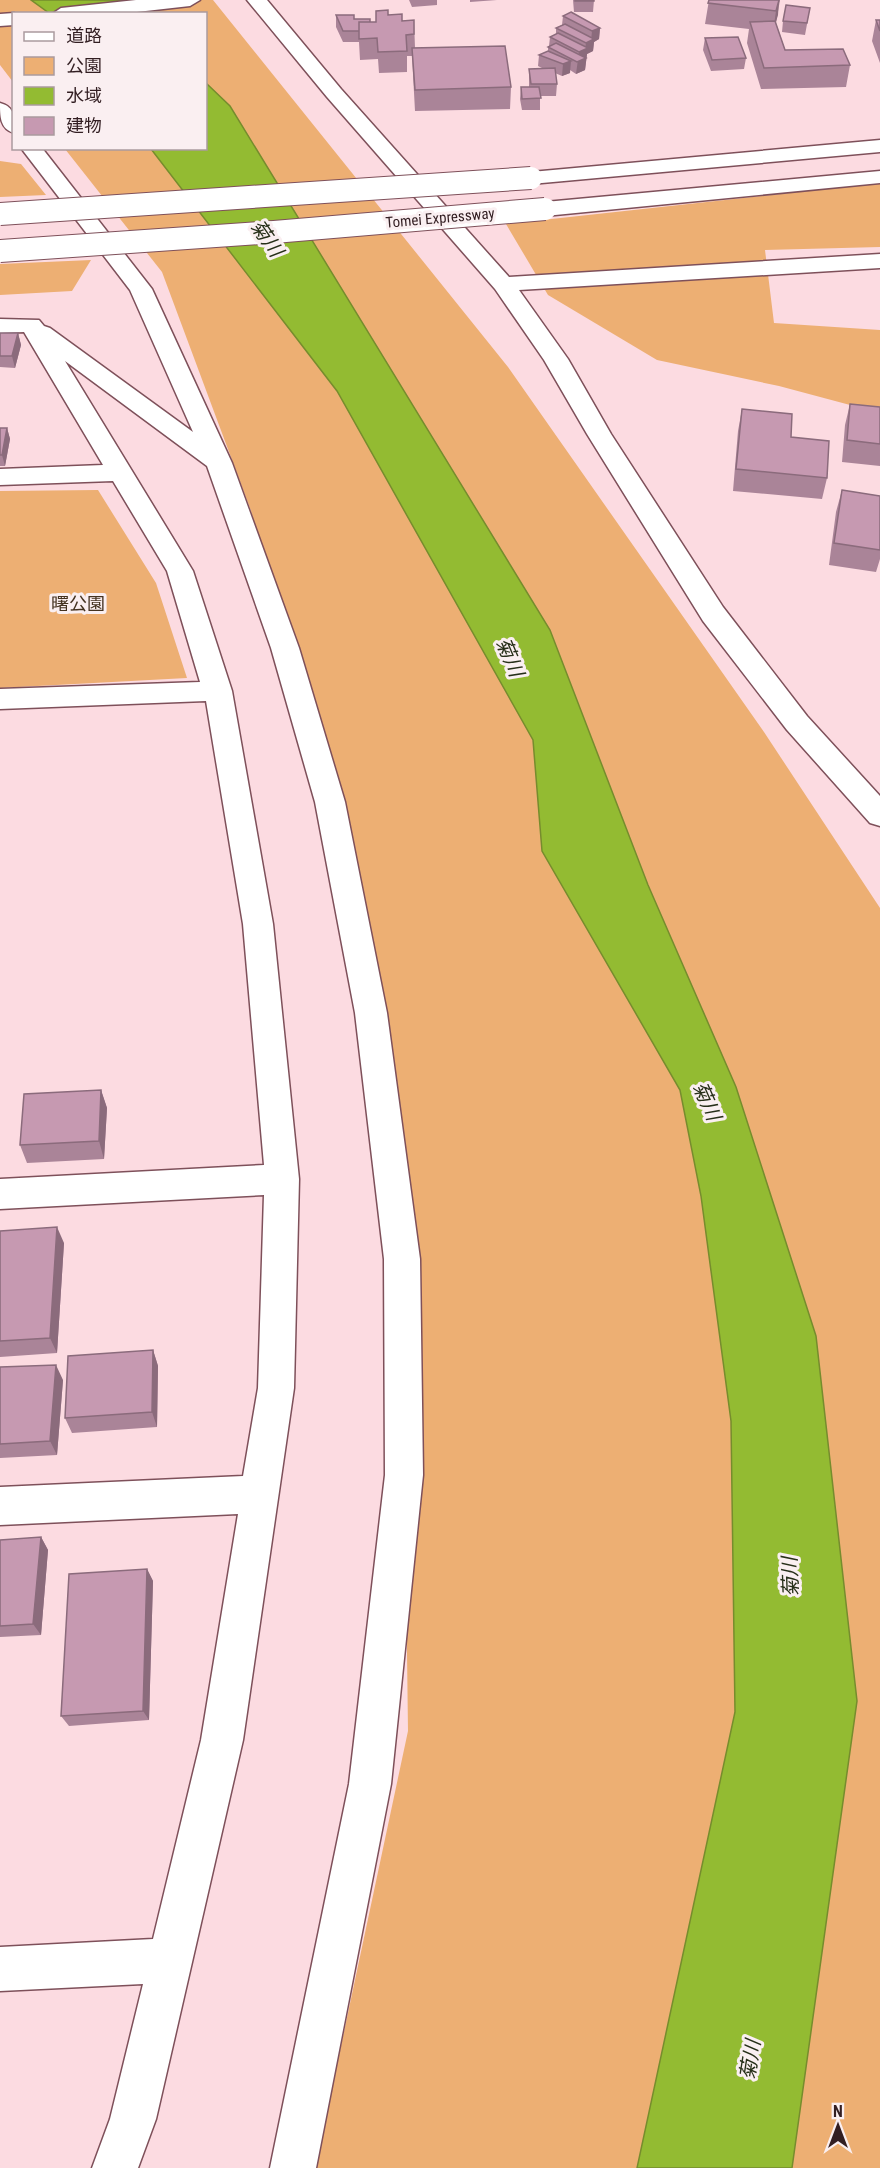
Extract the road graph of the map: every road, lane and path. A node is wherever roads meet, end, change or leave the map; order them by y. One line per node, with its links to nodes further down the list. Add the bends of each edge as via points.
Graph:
1 (190, 0): 3 (main road)
2 (256, 0): 12 (main road)
3 (80, 12)
4 (0, 109): 5 (main road)
5 (12, 124)
6 (880, 146): 9 (main road, Tomei Expressway, bridge, via 531,178)
7 (33, 150): 14 (main road, via 141,289)
8 (880, 177): 10 (main road, Tomei Expressway, bridge, via 274,232)
9 (0, 214)
10 (0, 251)
11 (880, 261): 12 (main road)
12 (503, 284): 19 (main road, via 556,359 713,614 797,723)
13 (15, 325): 14 (main road, via 178,431); 15 (main road)
14 (219, 463): 27 (main road, via 285,648 330,802 371,1013 402,1259 404,1475 370,1784)
15 (121, 472): 16 (main road); 17 (main road, via 180,571)
16 (0, 477)
17 (218, 691): 18 (main road); 20 (main road, via 258,924)
18 (0, 699)
19 (880, 815)
20 (282, 1179): 21 (main road); 22 (main road, via 276,1388)
21 (0, 1194)
22 (260, 1494): 23 (main road); 24 (main road, via 222,1740)
23 (0, 1506)
24 (170, 1960): 25 (main road); 26 (main road, via 133,2119)
25 (0, 1969)
26 (115, 2168)
27 (292, 2168)

